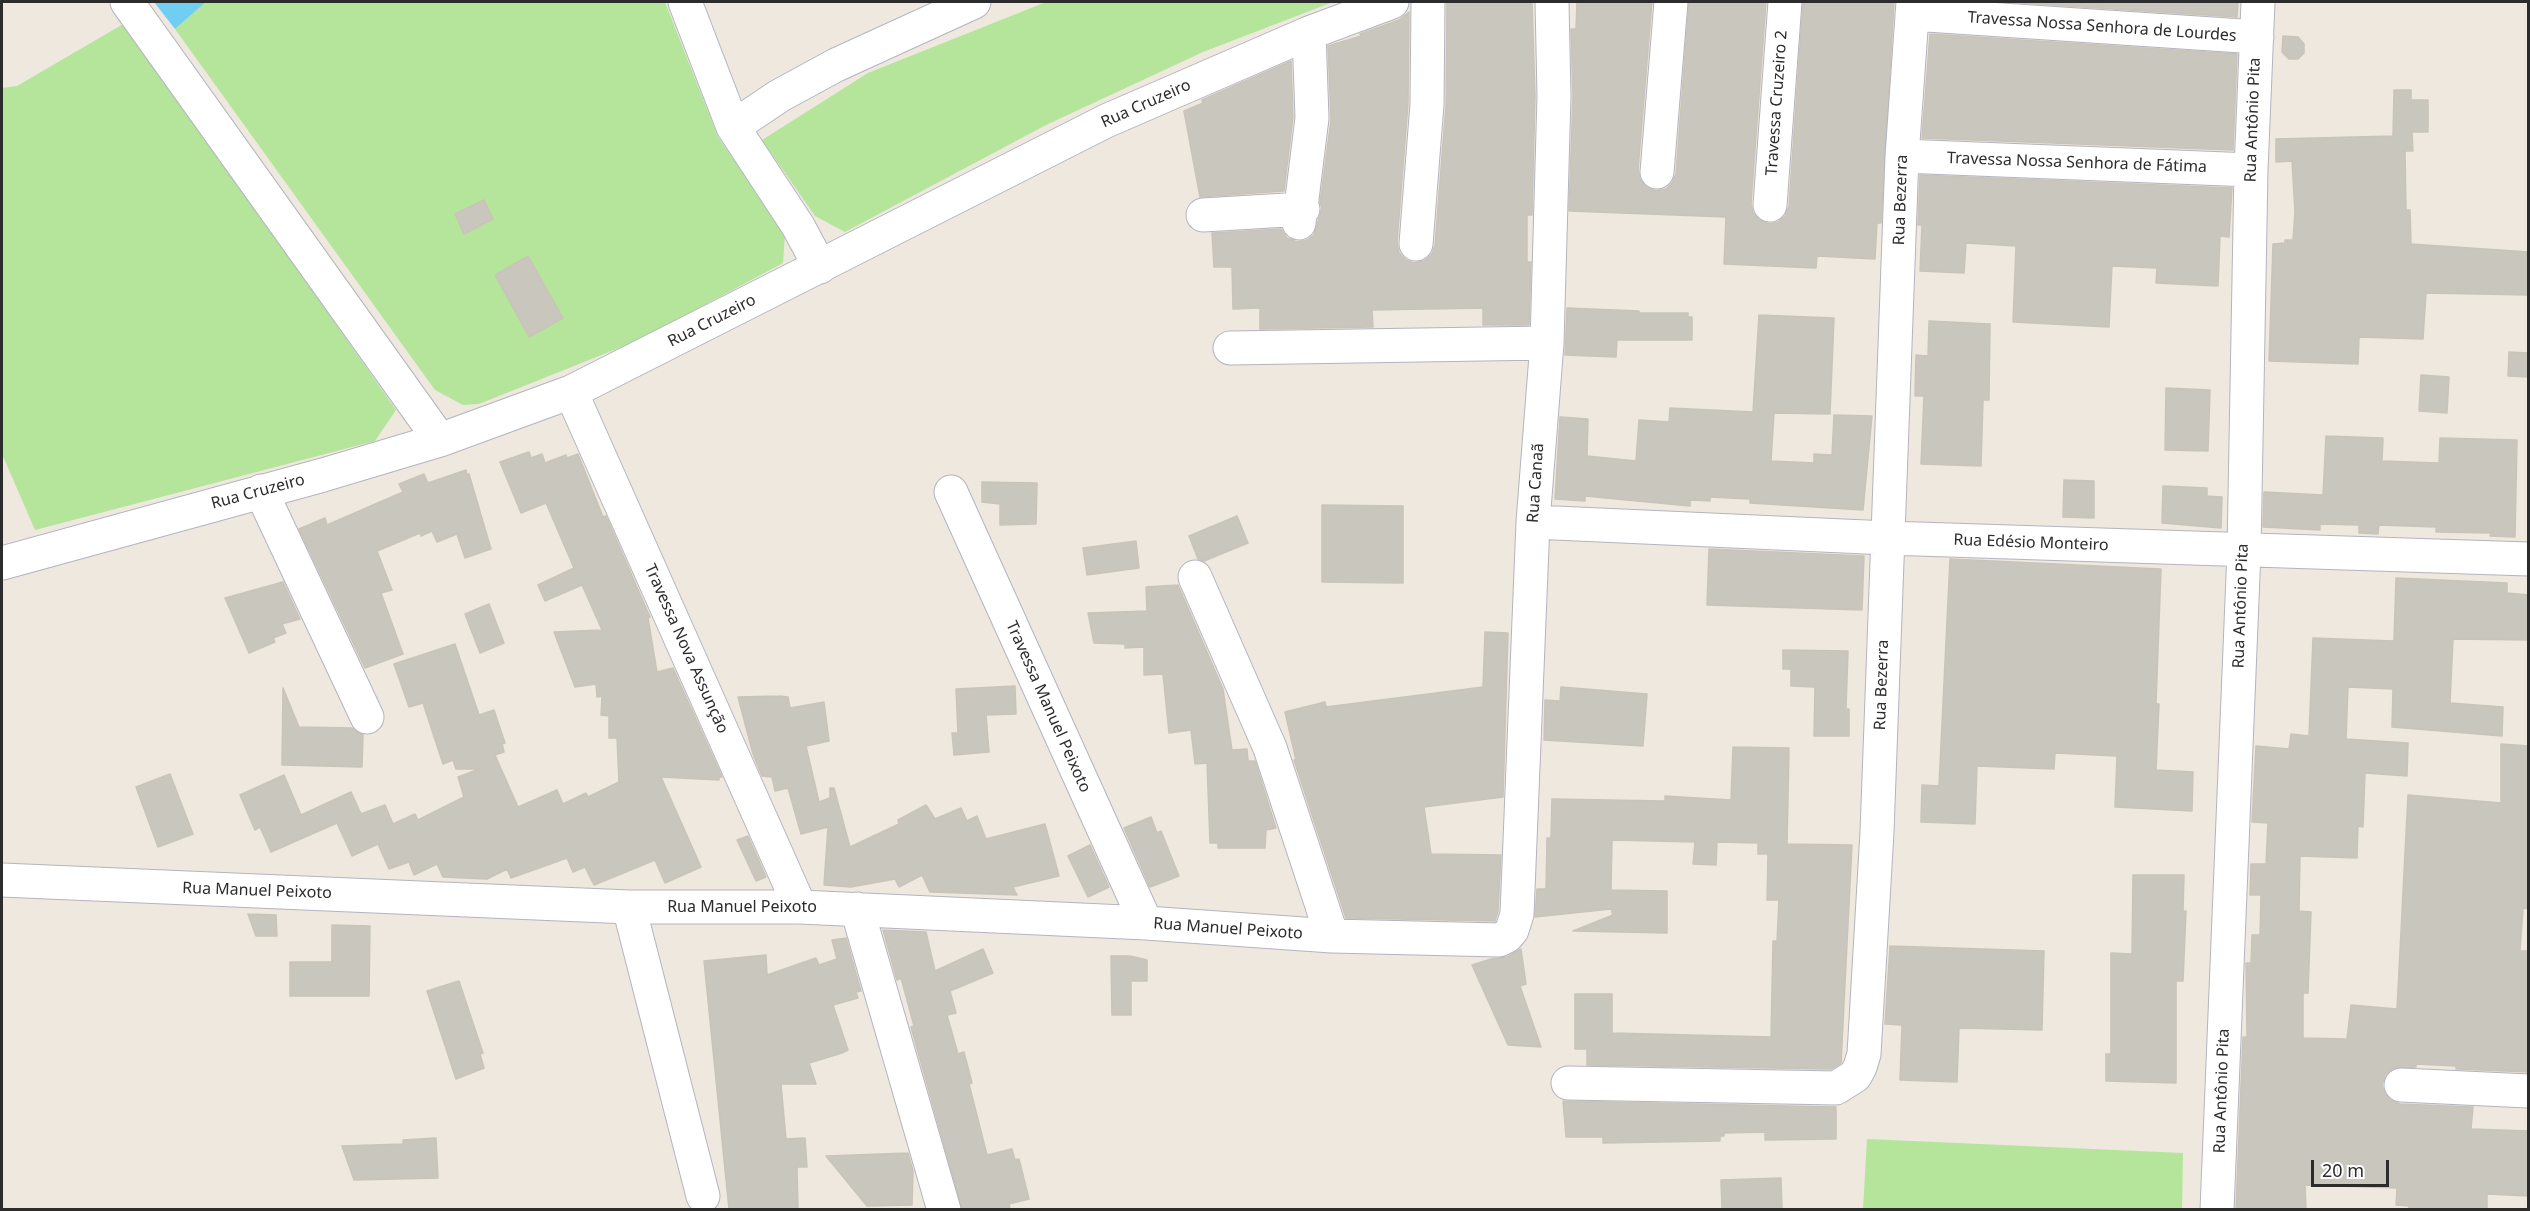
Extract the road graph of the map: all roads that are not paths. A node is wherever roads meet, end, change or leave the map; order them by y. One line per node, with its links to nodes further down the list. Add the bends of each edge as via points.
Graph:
1 (127, 2): 24 (street)
2 (685, 2): 13 (street)
3 (974, 2): 13 (street, via 836,65)
4 (1392, 2): 11 (street, Rua Cruzeiro)
5 (1428, 2): 19 (street, via 1427,104)
6 (1552, 2): 21 (street, Rua Canaã, via 1554,96)
7 (1671, 2): 16 (street)
8 (1785, 2): 17 (street, Travessa Cruzeiro 2)
9 (2258, 2): 12 (street, Rua Antônio Pita)
10 (1912, 8): 12 (street, Travessa Nossa Senhora de Lourdes); 14 (street, Rua Bezerra)
11 (1309, 33): 18 (street, via 1312,118 1301,216); 20 (street, Rua Cruzeiro, via 1106,121)
12 (2256, 37): 15 (street, Rua Antônio Pita)
13 (733, 127): 20 (street)
14 (1902, 156): 15 (street, Travessa Nossa Senhora de Fátima); 28 (street, Rua Bezerra)
15 (2251, 170): 29 (street, Rua Antônio Pita)
16 (1657, 172)
17 (1770, 206)
18 (1203, 215)
19 (1416, 244)
20 (820, 267): 23 (street, Rua Cruzeiro)
21 (1547, 343): 22 (street); 27 (street, Rua Canaã)
22 (1230, 348)
23 (571, 392): 24 (street, Rua Cruzeiro); 35 (street, Travessa Nova Assunção)
24 (440, 440): 25 (street, Rua Cruzeiro)
25 (261, 491): 31 (street, Rua Cruzeiro); 33 (street)
26 (951, 492): 38 (street, Travessa Manuel Peixoto)
27 (1533, 522): 28 (street, Rua Edésio Monteiro); 40 (street, Rua Canaã, via 1517,914 1507,936)
28 (1888, 538): 29 (street, Rua Edésio Monteiro); 41 (street, Rua Bezerra, via 1864,1054 1855,1076 1836,1088)
29 (2244, 551): 30 (street, Rua Edésio Monteiro); 46 (street, Rua Antônio Pita)
30 (2529, 559)
31 (2, 563)
32 (1195, 577): 39 (street, via 1270,748)
33 (366, 717)
34 (2, 880): 36 (street, Rua Manuel Peixoto)
35 (800, 906): 36 (street, Rua Manuel Peixoto); 37 (street, Rua Manuel Peixoto)
36 (629, 907): 44 (street)
37 (857, 909): 38 (street, Rua Manuel Peixoto); 45 (street)
38 (1146, 923): 39 (street, Rua Manuel Peixoto)
39 (1332, 936): 40 (street, Rua Manuel Peixoto)
40 (1483, 939)
41 (1568, 1083)
42 (2401, 1085): 43 (street)
43 (2529, 1091)
44 (703, 1196)
45 (944, 1209)
46 (2217, 1209)

